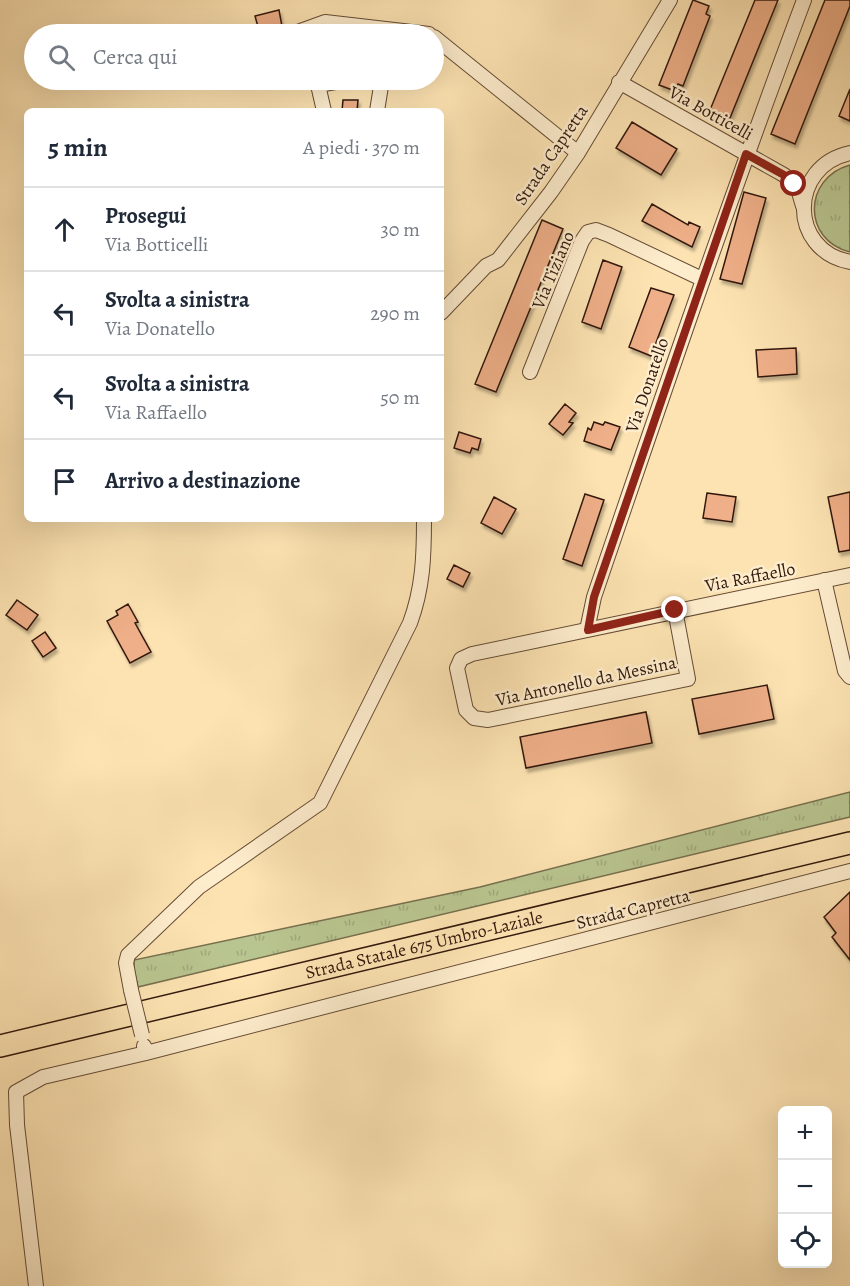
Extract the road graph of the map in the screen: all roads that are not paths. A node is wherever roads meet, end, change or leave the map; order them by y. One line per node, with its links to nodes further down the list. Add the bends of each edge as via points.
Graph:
1 (670, 0): 6 (street, Strada Capretta)
2 (804, 0): 13 (street, Via Donatello)
3 (320, 24): 4 (street)
4 (338, 24)
5 (444, 47): 11 (street)
6 (619, 82): 11 (street, Strada Capretta); 13 (street, Via Botticelli)
7 (319, 90): 9 (street)
8 (380, 90): 10 (street)
9 (323, 108)
10 (377, 108)
11 (578, 153): 19 (street, Strada Capretta, via 498,260 486,266)
12 (850, 153): 14 (street)
13 (746, 154): 15 (street, Via Botticelli); 18 (street, Via Donatello)
14 (817, 171): 15 (street); 16 (street)
15 (784, 175): 16 (street, Via Botticelli, via 798,189)
16 (803, 206): 17 (street, Via Botticelli, via 806,225 815,242 829,254)
17 (850, 262)
18 (702, 279): 20 (street, Via Tiziano, via 609,235 596,230 588,232); 25 (street, Via Donatello, via 594,597)
19 (444, 310)
20 (530, 372)
21 (423, 522): 32 (street, bridge, via 424,565 414,612 320,803 199,887 128,955 126,963)
22 (850, 575): 23 (street, Via Raffaello)
23 (824, 580): 24 (street, Via Raffaello); 26 (street, via 845,671)
24 (675, 610): 25 (street, Via Raffaello); 25 (street, Via Antonello da Messina, via 688,679 488,720 474,718 466,710 457,668 461,659)
25 (588, 630)
26 (850, 677)
27 (850, 829): 30 (highway, Strada Statale 675 Umbro-Laziale)
28 (850, 843): 31 (highway, Strada Statale 675 Umbro-Laziale)
29 (850, 872): 32 (street, Strada Capretta)
30 (0, 1031)
31 (0, 1046)
32 (146, 1053): 33 (street, Strada Capretta, via 43,1077 16,1092)
33 (36, 1286)

